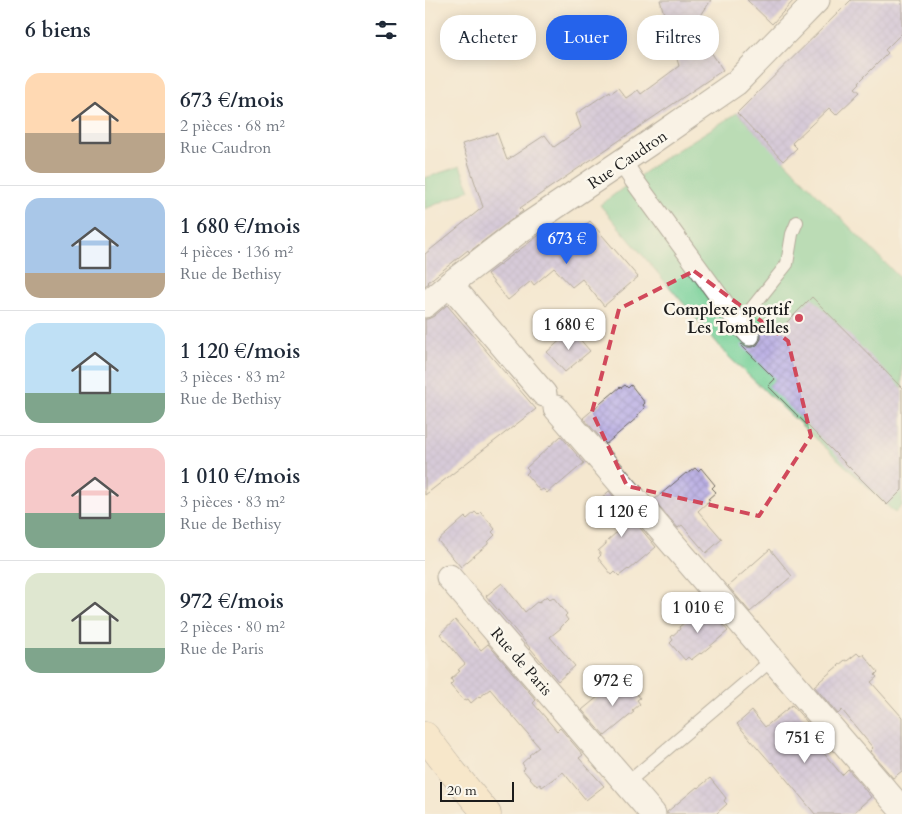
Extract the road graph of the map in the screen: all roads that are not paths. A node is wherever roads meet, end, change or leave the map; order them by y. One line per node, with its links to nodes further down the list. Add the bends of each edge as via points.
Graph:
1 (817, 0): 2 (street, Rue Caudron, via 736,83)
2 (622, 162): 4 (street, Rue Caudron, via 519,231); 6 (street)
3 (797, 222): 6 (lane, via 787,264)
4 (450, 284): 5 (street, Rue Caudron); 8 (street)
5 (425, 305)
6 (745, 330)
7 (449, 577): 10 (street, Rue de Paris)
8 (773, 659): 10 (lane); 11 (street)
9 (425, 736): 12 (main road)
10 (627, 783): 13 (street, Rue de Paris)
11 (902, 810)
12 (487, 814)
13 (653, 814)

